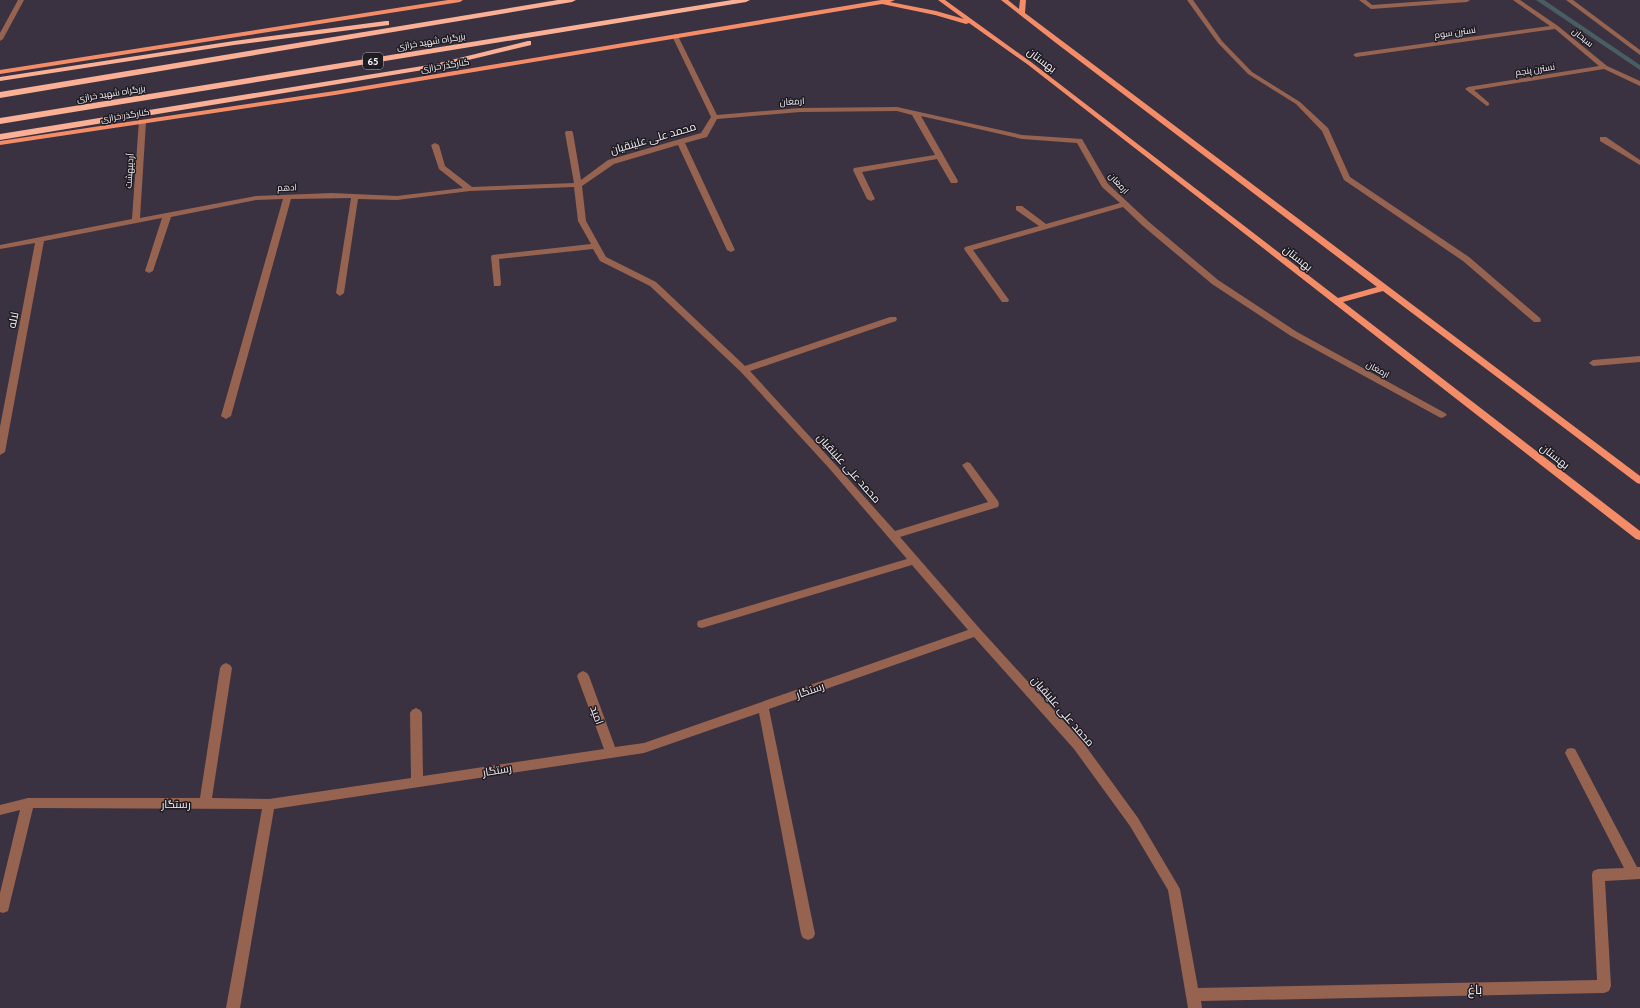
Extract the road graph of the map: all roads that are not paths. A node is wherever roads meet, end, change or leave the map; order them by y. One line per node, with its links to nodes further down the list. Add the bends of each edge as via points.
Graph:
1 (21, 0): 21 (street)
2 (460, 0): 25 (main road)
3 (567, 0): 26 (highway, via 242,42)
4 (572, 0): 28 (highway, بزرگراه شهید خرازی)
5 (746, 0): 17 (highway, بزرگراه شهید خرازی / 65)
6 (892, 0): 15 (main road, کنارگذر خرازی)
7 (941, 0): 18 (main road, بهستان)
8 (1004, 0): 16 (main road)
9 (1023, 0): 16 (main road)
10 (1190, 0): 64 (street, via 1220,42 1250,73 1298,103 1325,130 1347,178 1466,259)
11 (1362, 0): 12 (street, via 1371,7)
12 (1467, 0)
13 (1516, 0): 19 (street, سبحان)
14 (1569, 0): 22 (street)
15 (880, 2): 18 (main road, via 936,13); 20 (main road, کنارگذر خرازی)
16 (1022, 14): 59 (main road)
17 (606, 23): 32 (highway, بزرگراه شهید خرازی / 65); 35 (highway, via 435,66)
18 (977, 27): 62 (main road, بهستان, via 1041,73)
19 (1556, 27): 23 (street, نسترن سوم); 24 (street, سبحان)
20 (675, 36): 31 (street); 33 (main road, کنارگذر خرازی, via 335,93)
21 (0, 39)
22 (1638, 51)
23 (1356, 55)
24 (1605, 67): 27 (street, سبحان); 29 (street, نسترن پنجم, via 1468,89)
25 (0, 72)
26 (0, 78)
27 (1640, 84)
28 (0, 96)
29 (1487, 104)
30 (916, 113): 31 (street, ارمغان, via 897,110 800,110); 40 (street); 48 (street, ارمغان, via 1022,137 1079,141 1105,185)
31 (715, 117): 37 (street, محمد علی علینقیان, via 704,135)
32 (0, 121)
33 (142, 122): 38 (main road, کنارگذر خرازی); 51 (street, اُردیبهشت)
34 (569, 133): 43 (street)
35 (0, 137)
36 (1603, 139): 41 (street)
37 (680, 141): 43 (street, محمد علی علینقیان, via 611,162); 56 (street)
38 (0, 143)
39 (435, 145): 44 (street, via 442,167)
40 (940, 156): 42 (street); 47 (street, via 856,170)
41 (1640, 163)
42 (954, 181)
43 (578, 185): 44 (street, ادهم); 54 (street, محمد علی علینقیان, via 582,222)
44 (470, 189): 45 (street, ادهم, via 397,198)
45 (355, 196): 46 (street, ادهم); 60 (street)
46 (288, 197): 50 (street, ادهم, via 256,198); 69 (street)
47 (871, 199)
48 (1125, 204): 52 (street); 68 (street, ارمغان, via 1215,282 1294,334)
49 (1019, 208): 52 (street)
50 (167, 216): 51 (street, ادهم); 57 (street)
51 (136, 222): 53 (street, ادهم)
52 (1045, 227): 61 (street, via 968,249)
53 (40, 240): 55 (street, ادهم); 70 (street, لاله)
54 (596, 246): 58 (street, via 495,257); 67 (street, محمد علی علینقیان, via 602,259 653,284)
55 (0, 247)
56 (731, 250)
57 (149, 271)
58 (497, 284)
59 (1384, 288): 62 (main road); 72 (main road)
60 (340, 293)
61 (1005, 300)
62 (1336, 301): 74 (main road, بهستان)
63 (893, 320): 67 (street)
64 (1537, 320)
65 (1640, 359): 66 (street)
66 (1593, 363)
67 (744, 370): 73 (street, محمد علی علینقیان)
68 (1442, 415)
69 (226, 416)
70 (0, 452)
71 (967, 465): 73 (street, via 994,504)
72 (1640, 481)
73 (892, 536): 75 (street, محمد علی علینقیان)
74 (1640, 536)
75 (914, 561): 76 (street); 77 (street, محمد علی علینقیان)
76 (702, 624)
77 (976, 632): 80 (street, رستگار); 92 (street, محمد علی علینقیان, via 1078,745 1134,822 1174,888)
78 (226, 668): 86 (street)
79 (583, 676): 82 (street, امید)
80 (764, 706): 82 (street, رستگار, via 644,748); 91 (street)
81 (416, 712): 84 (street)
82 (611, 753): 84 (street, رستگار)
83 (1571, 753): 89 (street)
84 (417, 782): 87 (street, رستگار)
85 (28, 804): 86 (street, رستگار); 88 (street, رستگار); 90 (street)
86 (205, 804): 87 (street, رستگار)
87 (268, 804): 93 (street)
88 (0, 810)
89 (1636, 873): 92 (street, باغ, via 1598,875 1604,986)
90 (4, 907)
91 (808, 934)
92 (1192, 995): 94 (street, محمد علی علینقیان)
93 (233, 1008)
94 (1195, 1008)

